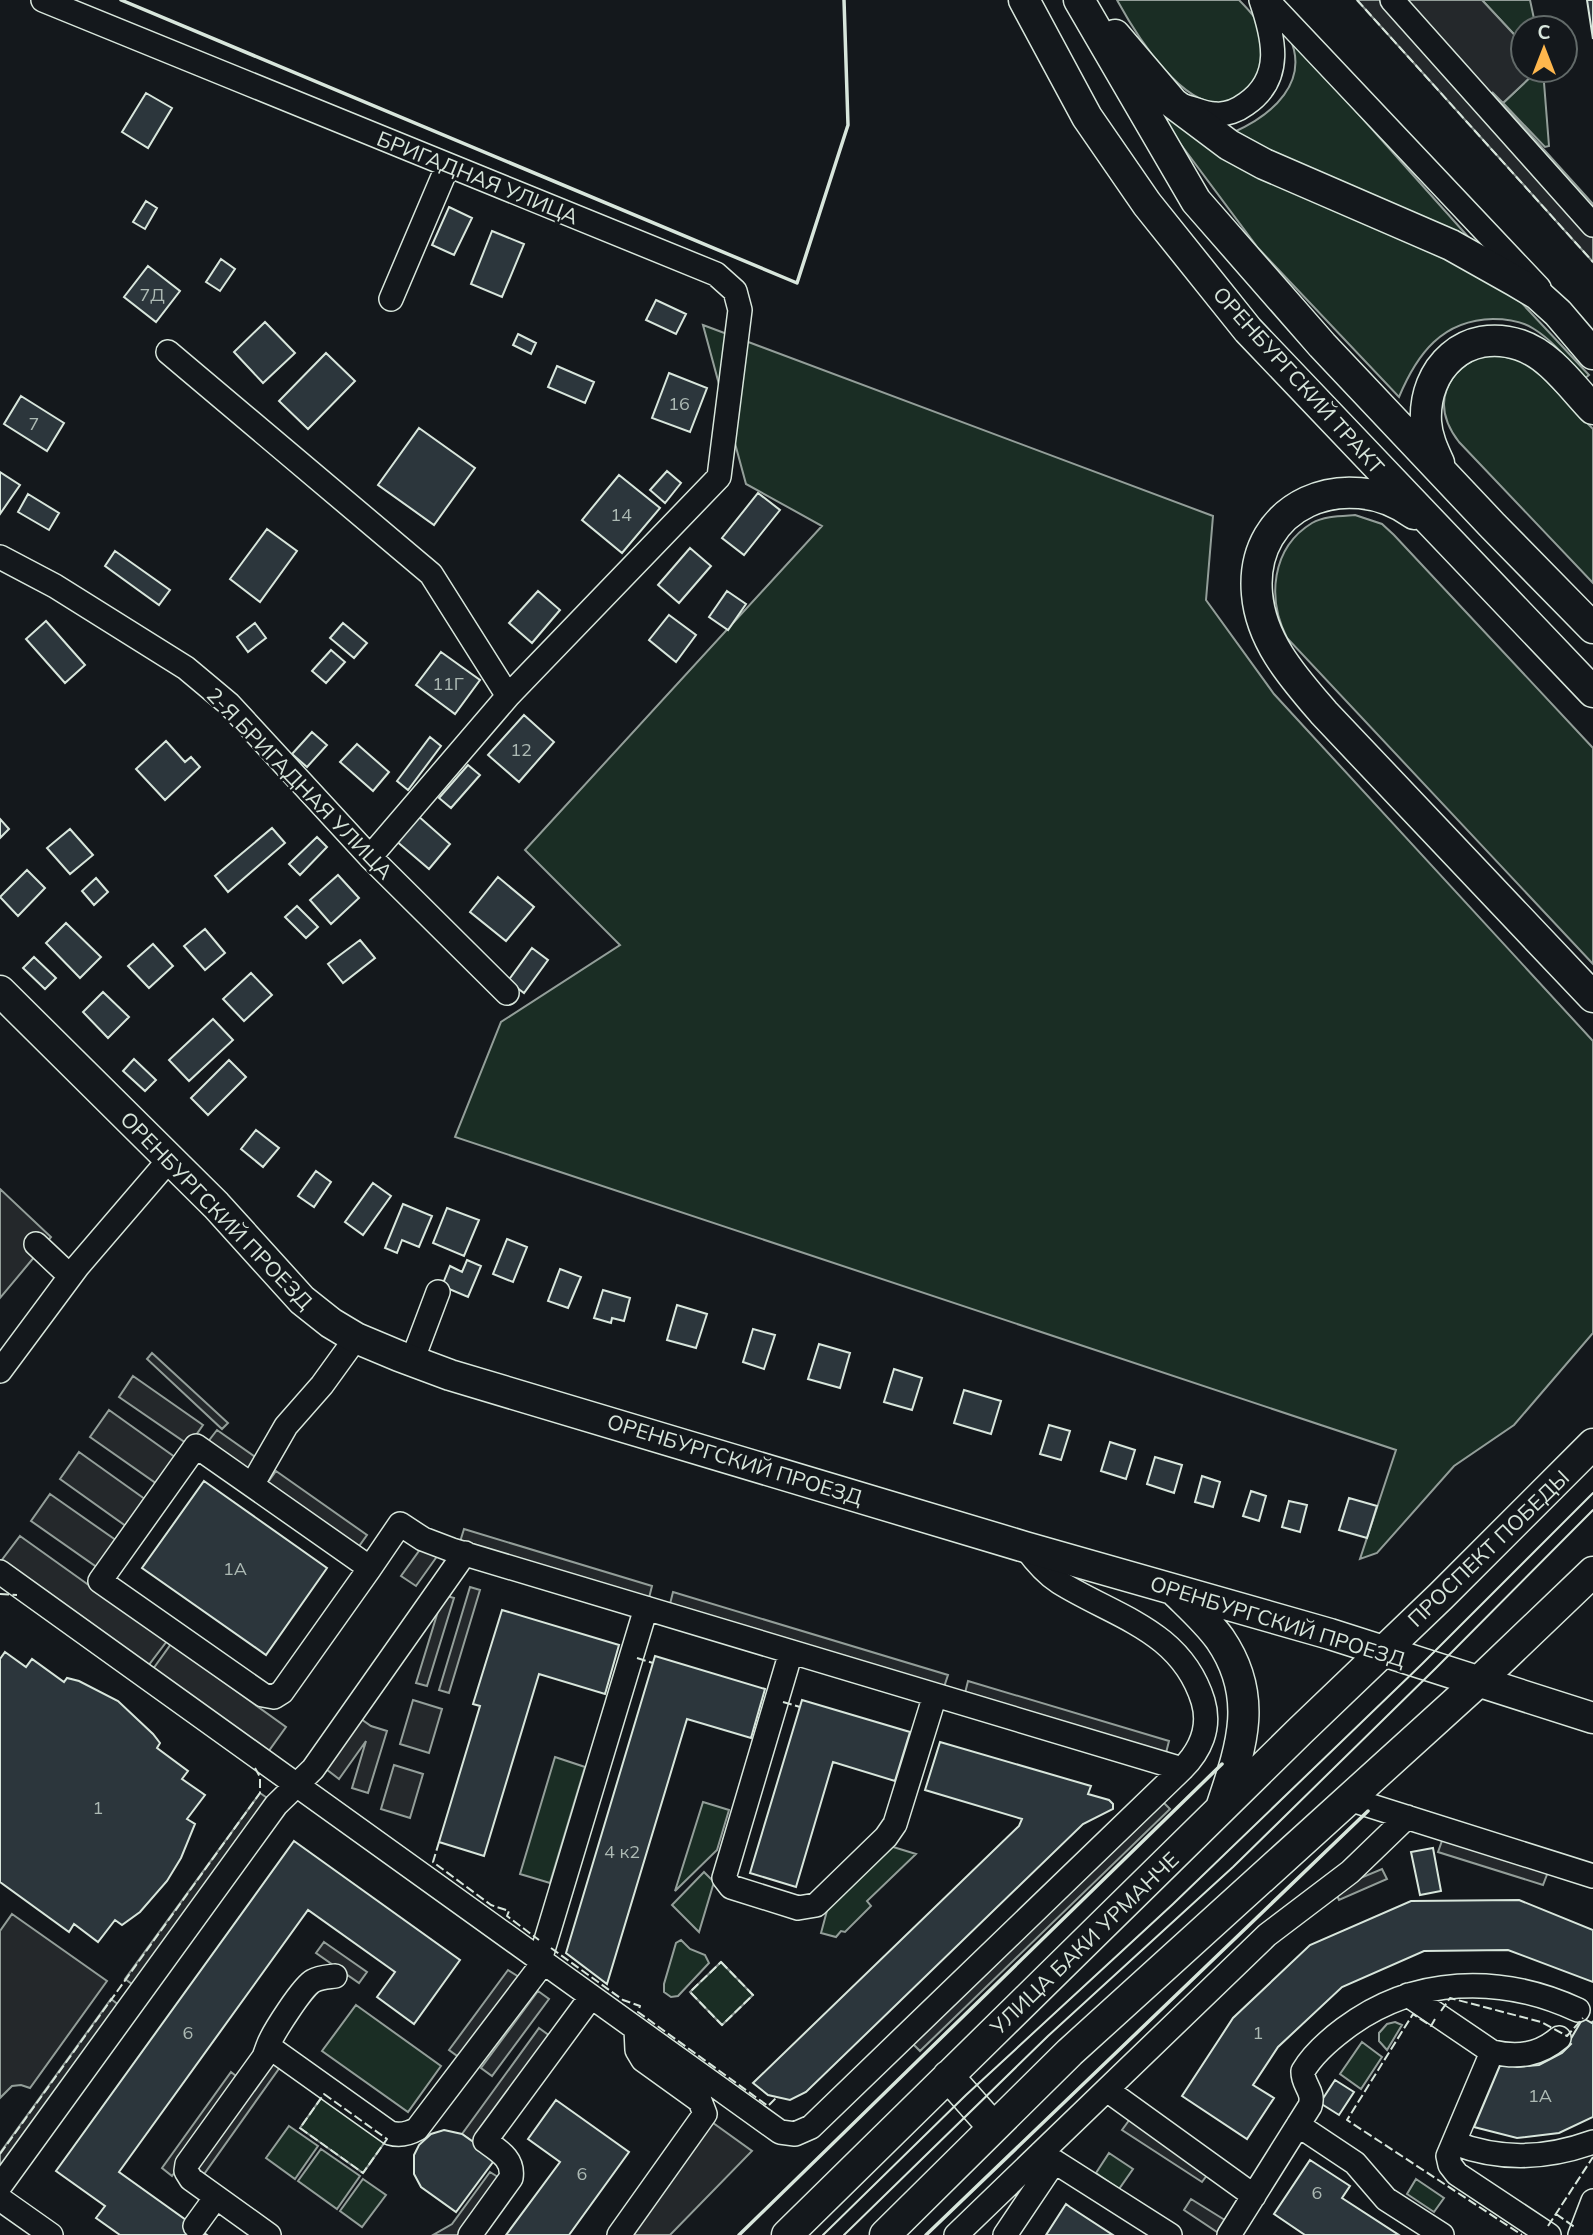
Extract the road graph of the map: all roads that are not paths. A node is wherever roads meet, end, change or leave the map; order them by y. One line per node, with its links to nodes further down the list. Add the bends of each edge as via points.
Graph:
1 (43, 0): 8 (street, БРИГАДНАЯ УЛИЦА)
2 (1024, 0): 16 (main road, ОРЕНБУРГСКИЙ ТРАКТ, via 1087,117 1147,204 1248,330)
3 (1079, 0): 15 (main road, ОРЕНБУРГСКИЙ ТРАКТ, via 1196,201 1322,345)
4 (1085, 0): 7 (main road)
5 (1392, 0): 9 (street)
6 (1274, 3): 7 (street, via 1269,24 1270,79 1259,96 1238,110 1215,114); 11 (street)
7 (1173, 103): 11 (main road, via 1229,145 1451,245 1537,294)
8 (447, 165): 10 (street); 20 (street, БРИГАДНАЯ УЛИЦА, via 716,274 735,291 740,310 719,477)
9 (1593, 225)
10 (391, 299)
11 (1558, 313): 13 (main road)
12 (167, 352): 20 (street, via 431,574)
13 (1593, 354)
14 (1593, 409): 15 (main road, via 1539,354 1520,345 1482,342 1464,347 1437,371 1427,404 1430,443)
15 (1446, 476): 18 (main road, ОРЕНБУРГСКИЙ ТРАКТ)
16 (1439, 532): 19 (main road, ОРЕНБУРГСКИЙ ТРАКТ); 24 (main road, via 1409,510 1369,495 1345,493 1302,502 1283,517 1261,551 1257,593 1261,615 1277,654 1324,713)
17 (0, 557): 21 (street, 2-Я БРИГАДНАЯ УЛИЦА, via 186,668 229,704)
18 (1593, 628)
19 (1593, 692)
20 (508, 696): 21 (street)
21 (370, 857): 23 (street, 2-Я БРИГАДНАЯ УЛИЦА)
22 (0, 991): 25 (main road, ОРЕНБУРГСКИЙ ПРОЕЗД)
23 (507, 993)
24 (1593, 997)
25 (169, 1160): 27 (street); 29 (main road, ОРЕНБУРГСКИЙ ПРОЕЗД, via 302,1300)
26 (36, 1244): 27 (street)
27 (70, 1276): 31 (street)
28 (438, 1292): 30 (street)
29 (356, 1338): 30 (main road, ОРЕНБУРГСКИЙ ПРОЕЗД); 33 (street, via 286,1426)
30 (412, 1361): 34 (main road, ОРЕНБУРГСКИЙ ПРОЕЗД)
31 (0, 1371)
32 (1593, 1444): 41 (main road, ПРОСПЕКТ ПОБЕДЫ)
33 (252, 1485): 36 (street); 36 (street, via 196,1446 100,1581 263,1695 274,1697)
34 (1025, 1547): 39 (main road, ОРЕНБУРГСКИЙ ПРОЕЗД); 46 (street, via 1057,1581 1150,1631 1187,1667 1205,1706 1205,1726 1195,1756)
35 (465, 1553): 36 (street, via 423,1539 400,1524); 40 (street); 47 (street, via 313,1769)
36 (370, 1568)
37 (0, 1572): 47 (street)
38 (1593, 1572): 43 (main road)
39 (1172, 1588): 41 (main road, ОРЕНБУРГСКИЙ ПРОЕЗД); 49 (main road, via 1231,1656 1244,1702 1244,1730)
40 (646, 1608): 42 (street); 52 (street)
41 (1382, 1651): 43 (main road, ОРЕНБУРГСКИЙ ПРОЕЗД); 49 (main road, УЛИЦА БАКИ УРМАНЧЕ)
42 (791, 1652): 44 (street); 44 (street, via 724,1878 731,1887 798,1908 816,1905 893,1828)
43 (1478, 1682): 45 (main road, ОРЕНБУРГСКИЙ ПРОЕЗД); 48 (main road)
44 (935, 1695): 46 (street)
45 (1593, 1718)
46 (1182, 1769): 57 (street, via 806,2131 780,2132)
47 (296, 1785): 52 (street); 68 (street, via 276,1805)
48 (1349, 1799): 50 (street); 64 (main road)
49 (1220, 1810): 61 (main road, УЛИЦА БАКИ УРМАНЧЕ)
50 (1407, 1817): 51 (street); 62 (street, via 1350,1872 1267,1936)
51 (1593, 1877)
52 (542, 1961): 55 (street); 59 (street, via 410,2133 390,2133)
53 (335, 1976): 59 (street, via 309,1984)
54 (1408, 1995): 56 (street, via 1486,1984 1536,1993); 60 (street); 63 (street, via 1357,2019 1308,2061 1302,2074 1312,2101)
55 (591, 1997): 57 (street); 78 (street, via 483,2144 505,2155 512,2172)
56 (1578, 2010)
57 (636, 2029): 79 (street, via 642,2060 700,2101 705,2114)
58 (1559, 2038): 60 (street, via 1525,2055)
59 (268, 2046): 70 (street, via 187,2164 187,2175)
60 (1493, 2052): 66 (street)
61 (948, 2076): 64 (main road); 80 (main road, УЛИЦА БАКИ УРМАНЧЕ)
62 (1107, 2090): 67 (street); 69 (street)
63 (1298, 2125): 69 (street); 84 (street, via 1362,2168 1386,2199)
64 (993, 2127): 81 (main road)
65 (1593, 2142): 66 (street, via 1531,2156 1488,2154)
66 (1454, 2143): 85 (street, via 1448,2156 1452,2170)
67 (1047, 2158): 74 (street); 82 (street); 83 (street)
68 (0, 2186)
69 (1254, 2196): 75 (street)
70 (216, 2197): 73 (street); 77 (street)
71 (0, 2199): 76 (street)
72 (1592, 2209): 86 (street)
73 (195, 2226)
74 (1164, 2233)
75 (1233, 2234)
76 (51, 2235)
77 (269, 2235)
78 (470, 2235)
79 (620, 2235)
80 (787, 2235)
81 (885, 2235)
82 (956, 2235)
83 (1005, 2235)
84 (1442, 2235)
85 (1549, 2235)
86 (1580, 2235)

